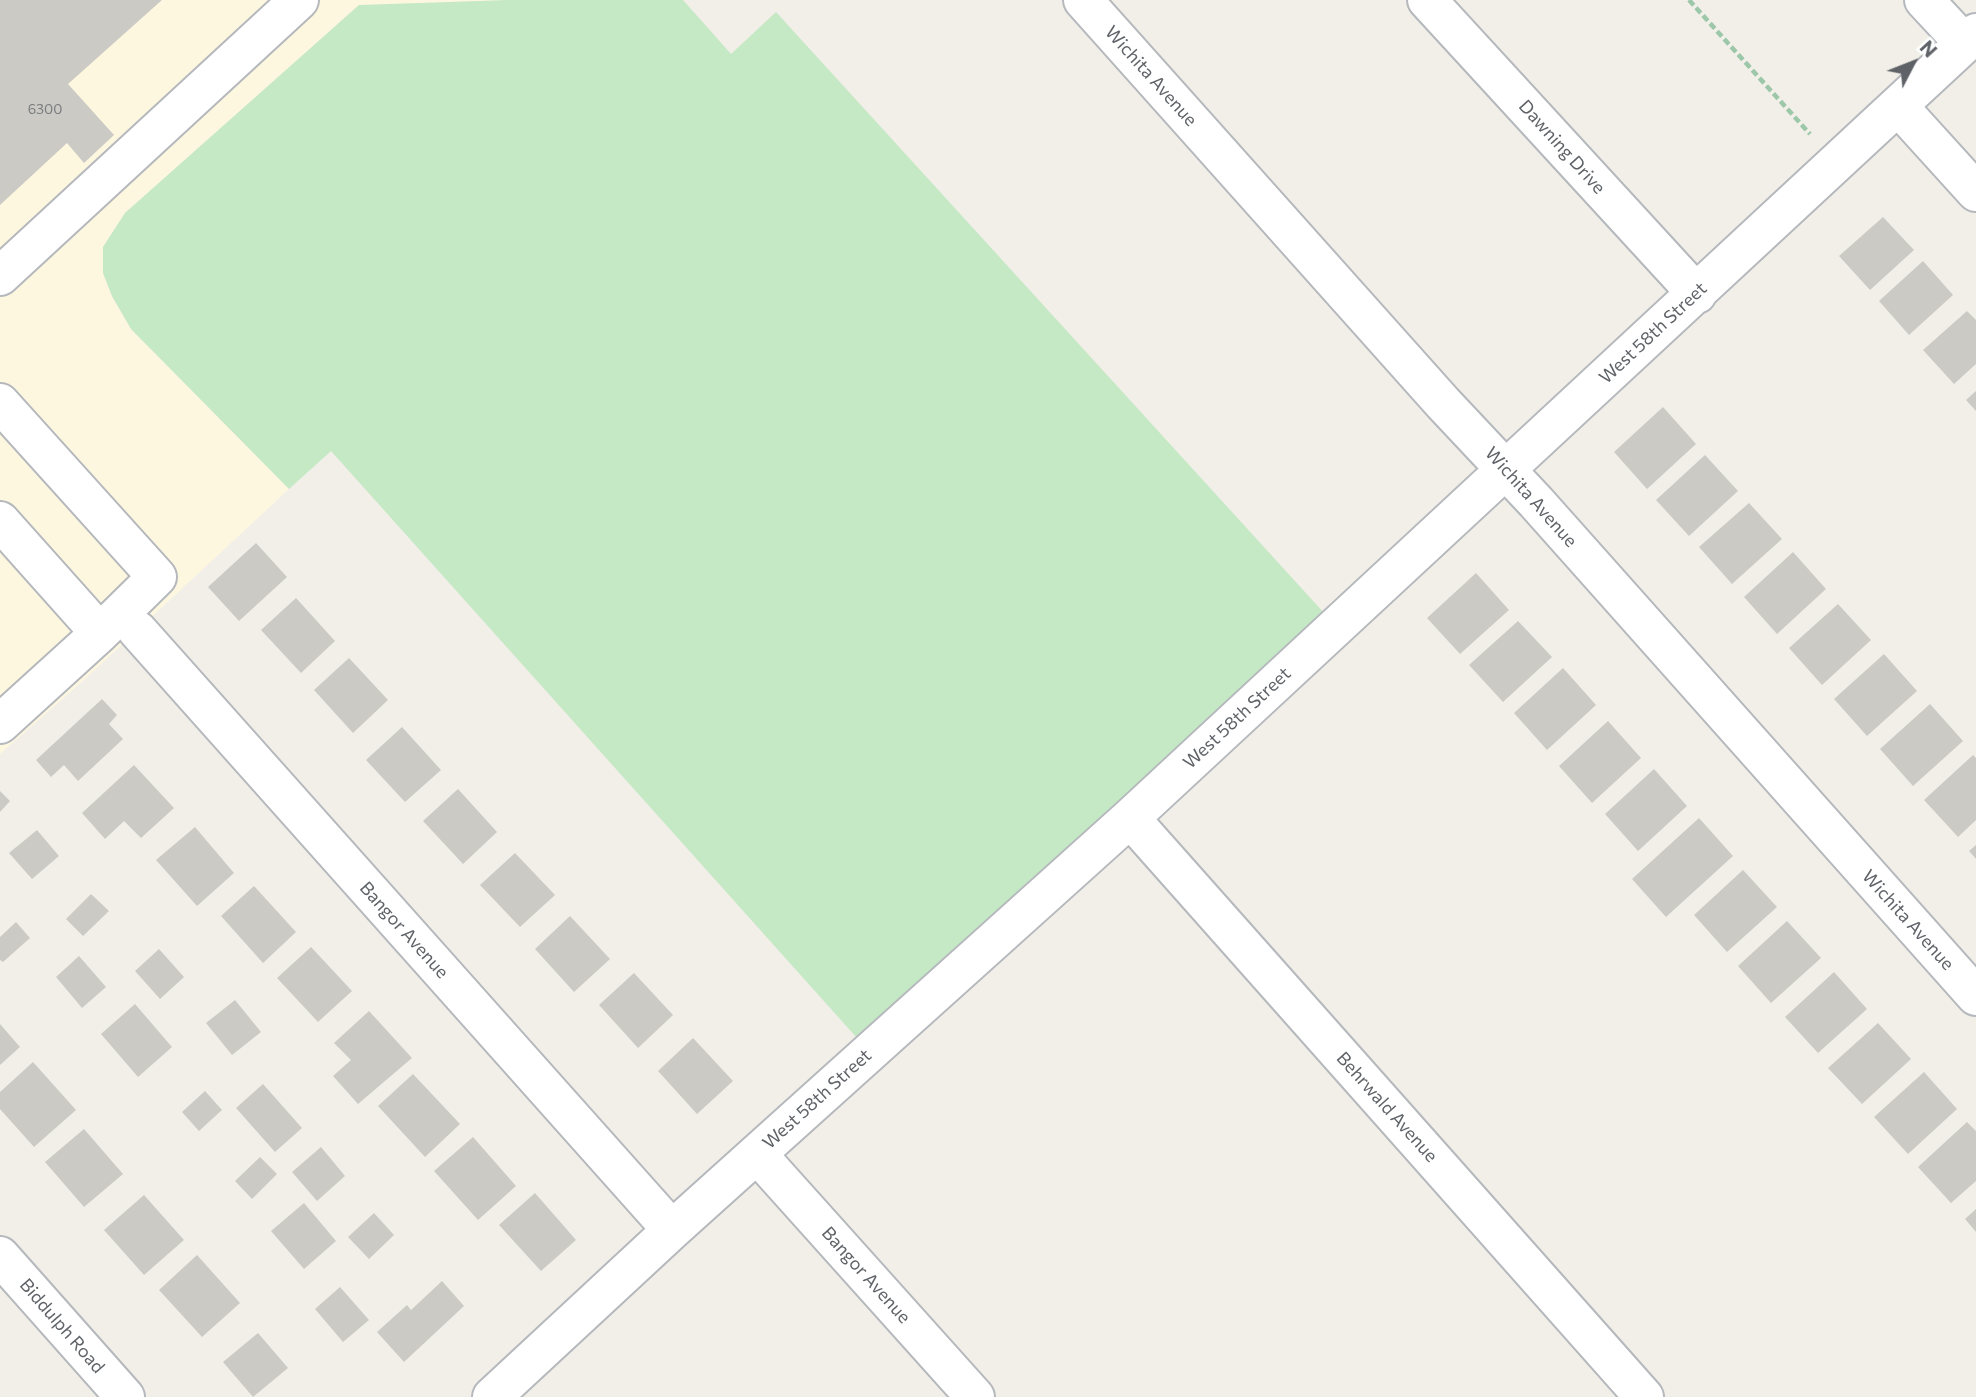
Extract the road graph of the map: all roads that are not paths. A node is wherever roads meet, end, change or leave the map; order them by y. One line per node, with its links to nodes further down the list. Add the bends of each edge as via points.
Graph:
1 (299, 0): 8 (street)
2 (1083, 0): 11 (street, Wichita Avenue)
3 (1427, 0): 9 (street, Dawning Drive)
4 (1924, 0): 5 (street)
5 (1970, 38): 6 (street, West 58th Street)
6 (1898, 106): 7 (street); 9 (street, West 58th Street)
7 (1976, 192)
8 (0, 276)
9 (1697, 294): 11 (street, West 58th Street)
10 (0, 403): 13 (street, via 157,577)
11 (1506, 469): 15 (street, West 58th Street); 16 (street, Wichita Avenue)
12 (0, 522): 13 (street, Bangor Avenue)
13 (119, 631): 14 (street); 18 (street, Bangor Avenue)
14 (0, 724)
15 (1130, 818): 17 (street, West 58th Street); 23 (street, Behrwald Avenue)
16 (1976, 996)
17 (757, 1154): 18 (street, West 58th Street); 22 (street, Bangor Avenue)
18 (672, 1230): 21 (street, West 58th Street)
19 (0, 1256): 20 (street, Biddulph Road)
20 (125, 1397)
21 (492, 1397)
22 (975, 1397)
23 (1644, 1397)

